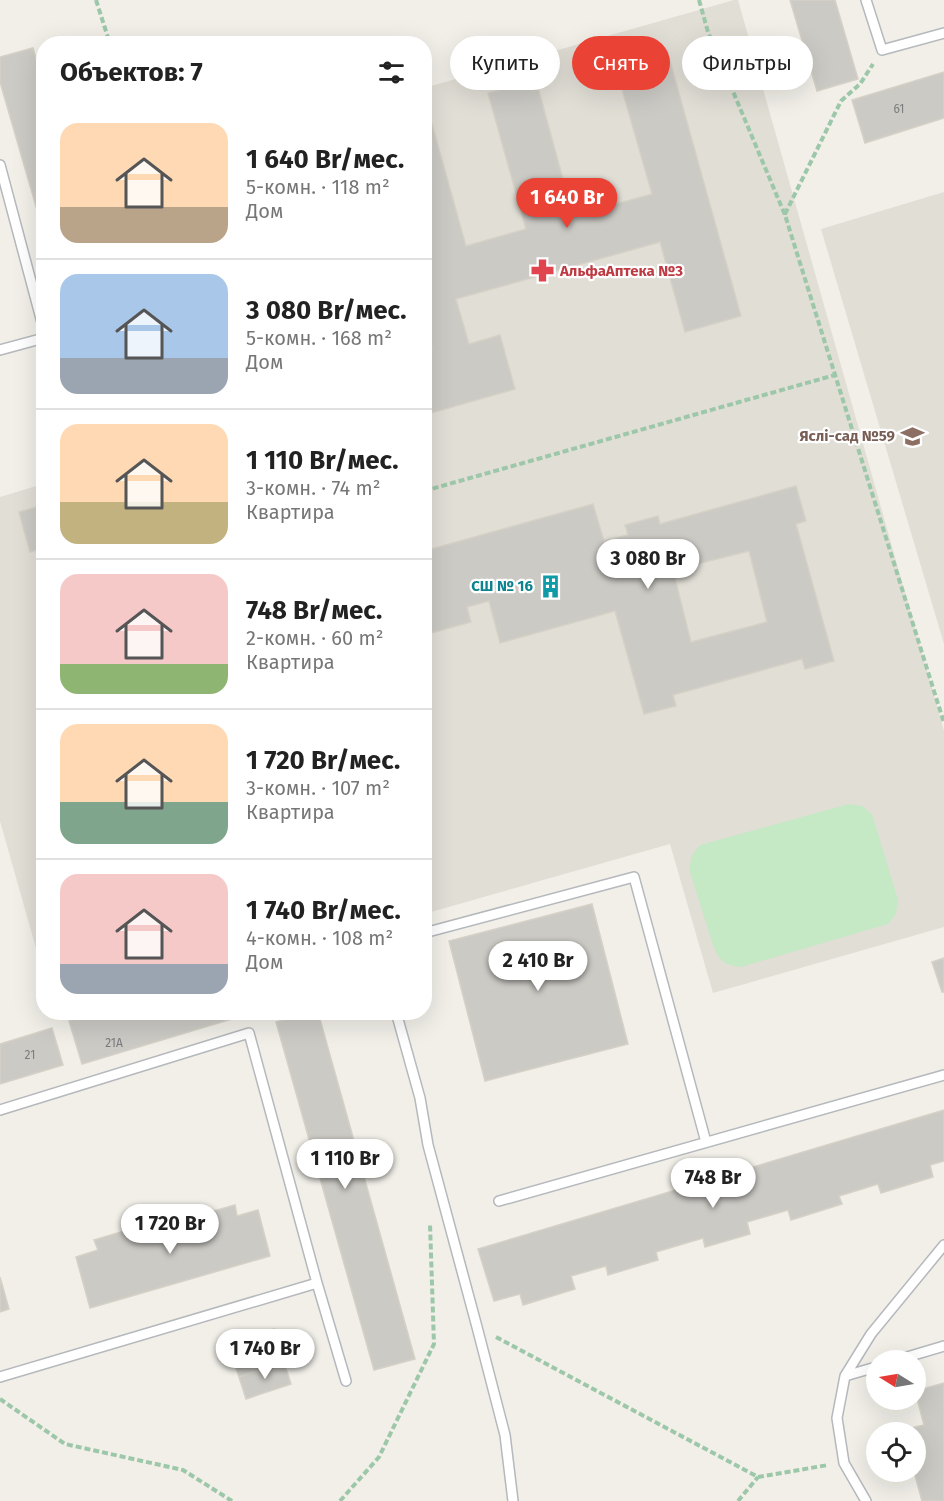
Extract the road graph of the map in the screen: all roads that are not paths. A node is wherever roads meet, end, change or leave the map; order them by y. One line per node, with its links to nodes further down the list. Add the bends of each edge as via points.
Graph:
1 (866, 0): 2 (lane, via 882,50)
2 (944, 33)
3 (0, 165): 4 (lane)
4 (36, 300)
5 (36, 340): 6 (lane)
6 (0, 350)
7 (432, 931): 11 (lane, via 634,877)
8 (398, 1020): 21 (lane, via 505,1435)
9 (944, 1075): 11 (lane)
10 (0, 1110): 14 (lane, via 249,1033)
11 (706, 1142): 12 (lane)
12 (499, 1201)
13 (944, 1245): 18 (lane, via 871,1334)
14 (316, 1282): 19 (lane); 20 (lane)
15 (944, 1346): 16 (lane)
16 (926, 1351)
17 (866, 1370): 18 (lane)
18 (845, 1376): 22 (lane, via 837,1418 844,1463)
19 (0, 1377)
20 (346, 1381)
21 (513, 1501)
22 (866, 1501)

